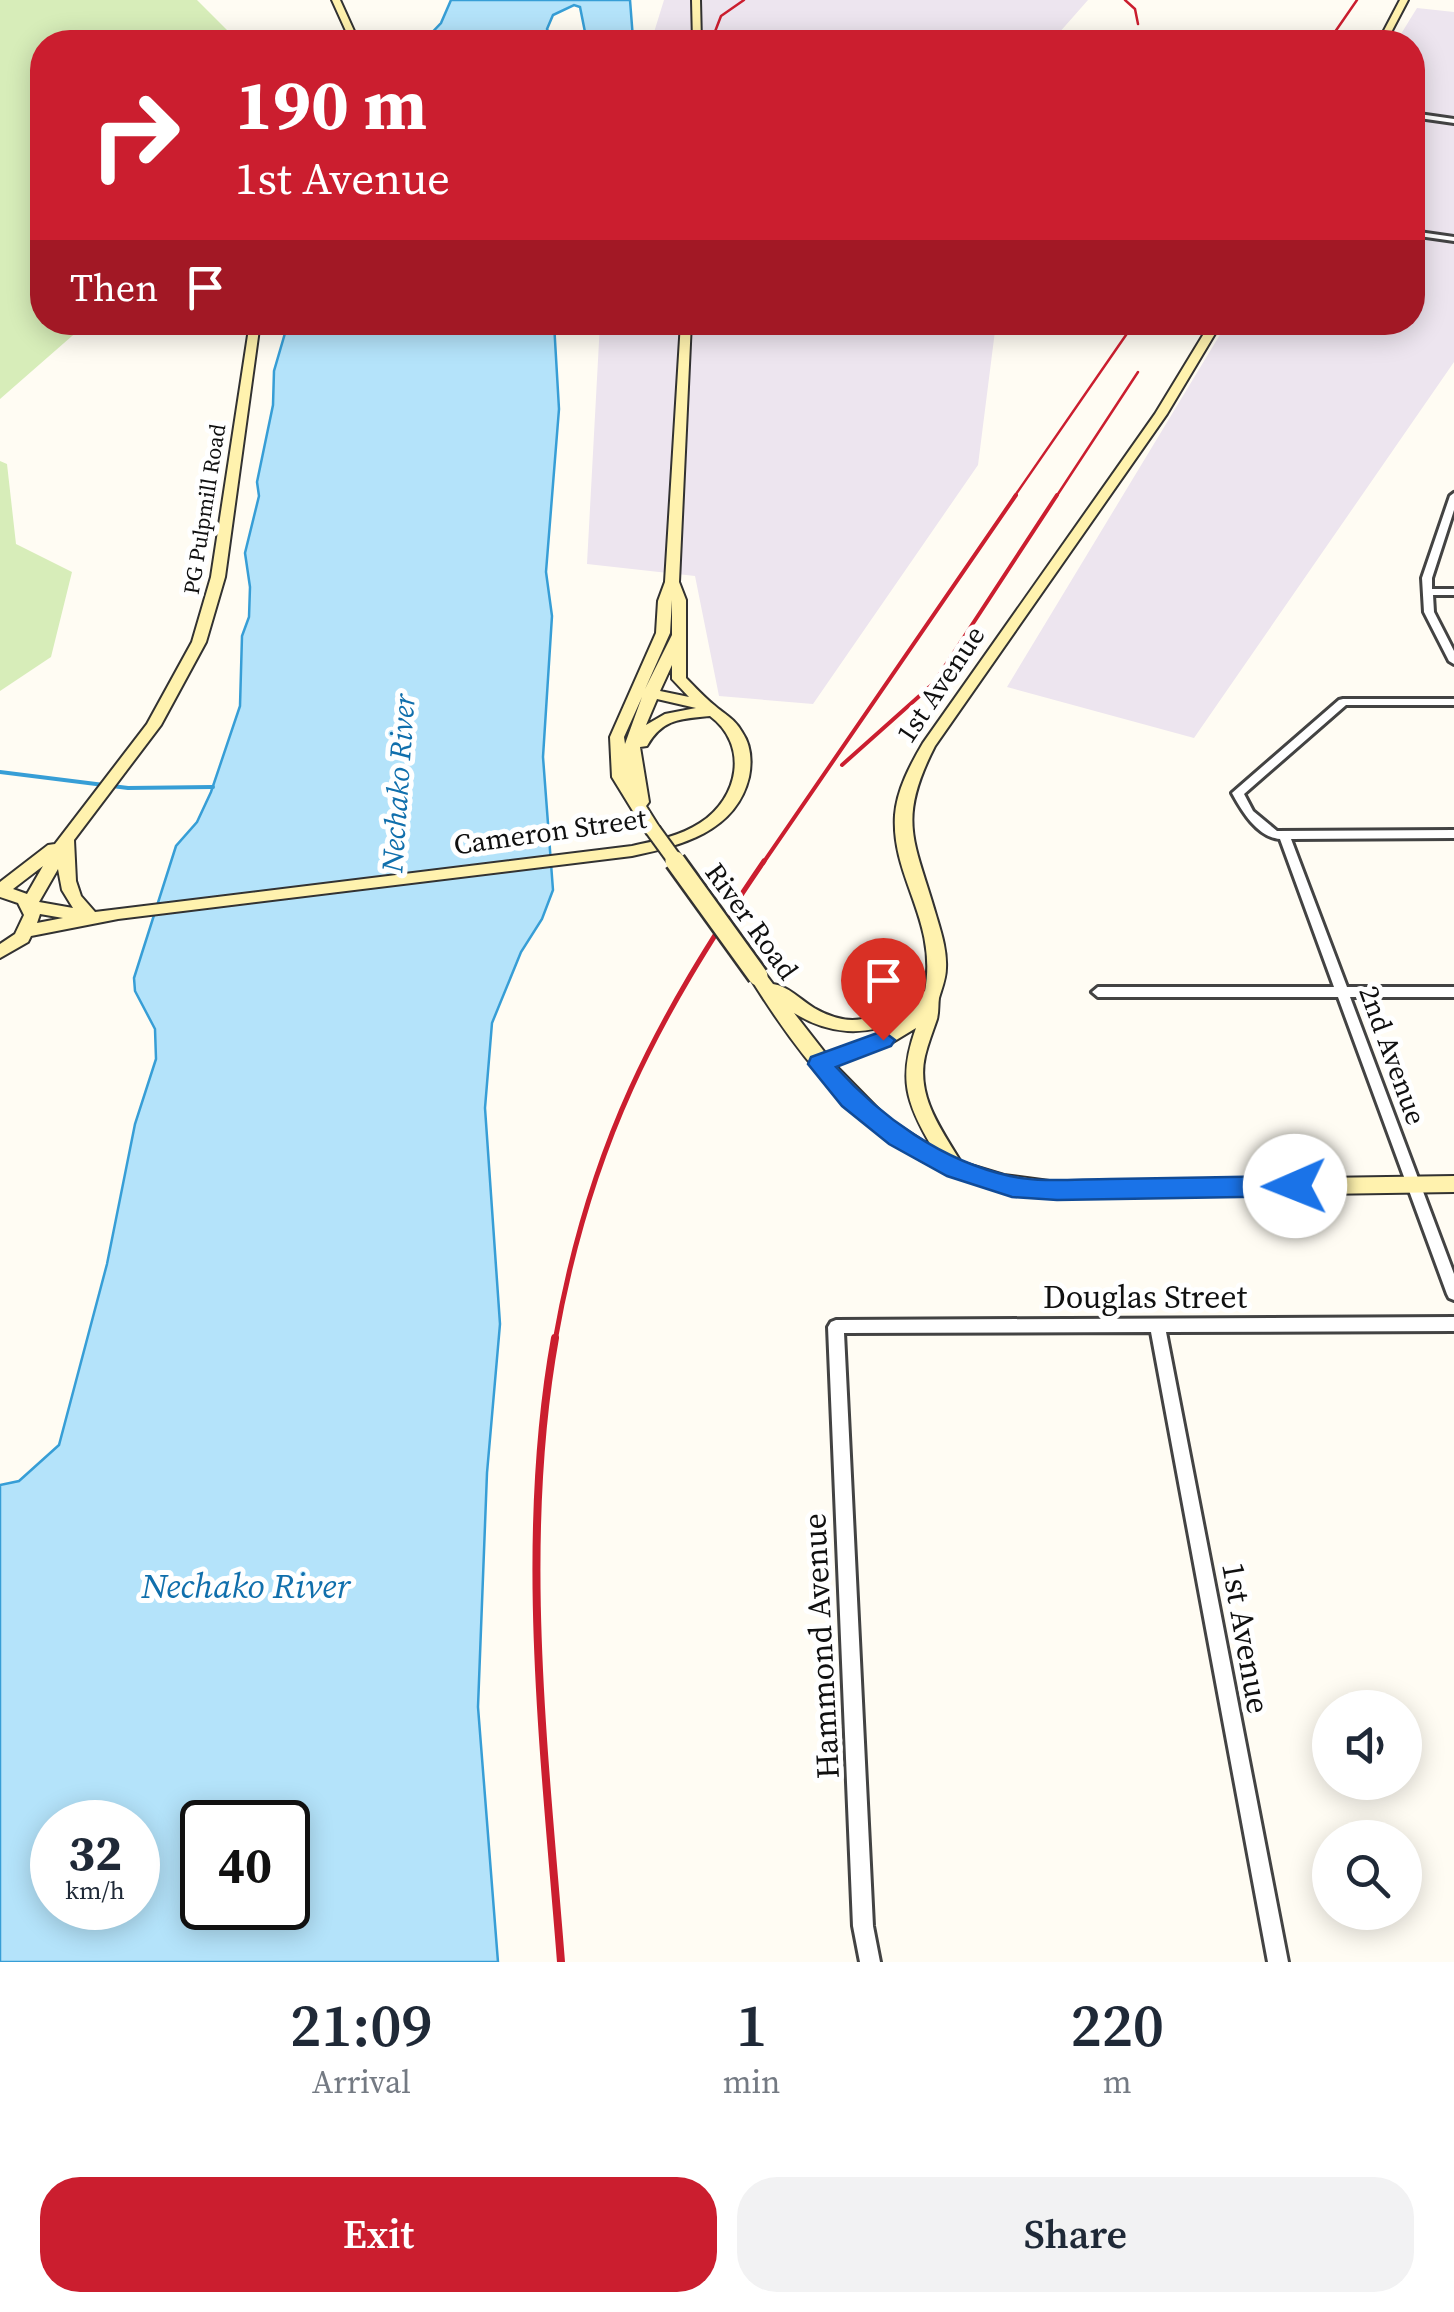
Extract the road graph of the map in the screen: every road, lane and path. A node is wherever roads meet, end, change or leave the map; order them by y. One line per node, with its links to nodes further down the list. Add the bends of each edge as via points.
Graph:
1 (336, 0): 4 (main road)
2 (696, 0): 5 (main road)
3 (1404, 0): 6 (main road)
4 (350, 30)
5 (697, 30)
6 (1388, 30)
7 (1425, 117): 8 (street)
8 (1454, 121)
9 (1425, 234): 10 (street)
10 (1454, 239)
11 (253, 335): 27 (main road, PG Pulpmill Road, via 210,612 180,680 124,768)
12 (685, 335): 15 (main road, River Road)
13 (1208, 335): 34 (main road, 1st Avenue, via 910,781 903,818 938,950)
14 (1454, 496): 16 (street)
15 (672, 582): 18 (main road, River Road, via 679,600); 20 (main road, River Road)
16 (1427, 592): 17 (street); 19 (street, via 1429,612)
17 (1454, 592)
18 (677, 638): 20 (main road, River Road); 22 (main road, via 679,679)
19 (1454, 661)
20 (643, 693): 22 (main road); 23 (main road, River Road, via 632,754); 24 (main road, River Road, via 622,721 616,754 620,776)
21 (1454, 702): 26 (street, via 1344,702 1238,793 1249,813 1274,835)
22 (712, 710): 23 (main road, via 650,725); 30 (main road, Cameron Street, via 741,740 746,759 733,802 681,838 632,851)
23 (636, 775): 24 (main road, River Road)
24 (642, 810): 33 (main road, River Road, bridge)
25 (1454, 834): 26 (street)
26 (1284, 835): 36 (street, 2nd Avenue)
27 (66, 840): 28 (main road); 29 (main road); 30 (main road, via 72,900)
28 (0, 890): 29 (main road)
29 (30, 905): 30 (main road); 31 (main road)
30 (89, 916): 31 (main road)
31 (27, 931): 32 (main road)
32 (0, 952)
33 (758, 976): 34 (main road, via 799,1010 834,1026 868,1027 899,1016); 38 (main road, River Road)
34 (934, 990): 38 (main road, via 906,1028); 39 (main road, 1st Avenue, via 913,1084 920,1111)
35 (1098, 992): 36 (street)
36 (1343, 992): 37 (street); 40 (street, 2nd Avenue)
37 (1454, 992)
38 (820, 1064): 39 (main road, River Road, via 851,1100 898,1137)
39 (956, 1169): 40 (main road, River Road, via 1012,1187 1057,1190)
40 (1414, 1184): 41 (main road, River Road); 42 (street, 2nd Avenue)
41 (1454, 1184)
42 (1454, 1294)
43 (1454, 1324): 44 (street, Douglas Street)
44 (1157, 1325): 45 (street, Douglas Street); 47 (street, 1st Avenue)
45 (836, 1327): 46 (street, Hammond Avenue, via 863,1926)
46 (870, 1962)
47 (1278, 1962)

